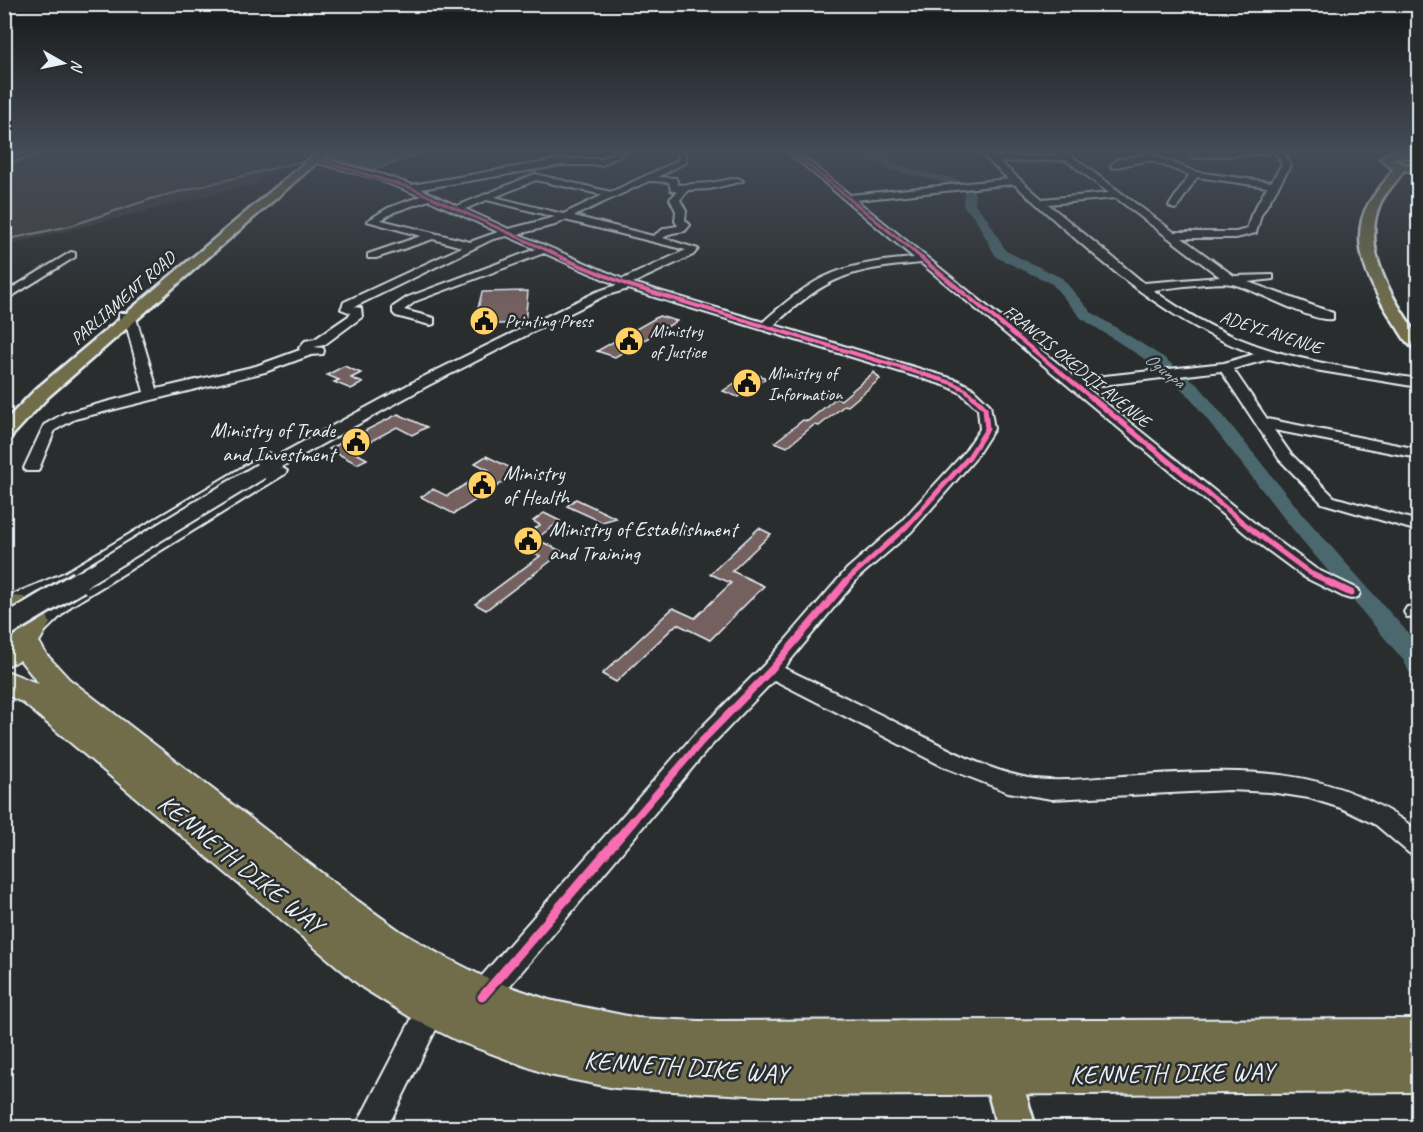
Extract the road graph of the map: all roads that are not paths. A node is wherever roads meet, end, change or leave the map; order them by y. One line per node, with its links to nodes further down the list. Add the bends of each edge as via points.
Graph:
1 (260, 204): 32 (main road, PARLIAMENT ROAD)
2 (408, 204): 19 (street, via 372,221)
3 (442, 204): 14 (street)
4 (470, 204): 14 (street)
5 (475, 204): 16 (street)
6 (513, 204): 15 (street)
7 (595, 204): 15 (street)
8 (676, 204): 20 (street, via 681,207 680,221 685,225)
9 (855, 204): 25 (street, FRANCIS OKEDIJI AVENUE)
10 (1042, 204): 29 (street, ADEYI AVENUE)
11 (1127, 204): 18 (street)
12 (1262, 204): 18 (street, via 1249,233)
13 (1374, 204): 35 (main road, via 1367,249 1398,320)
14 (455, 210): 17 (street)
15 (566, 217): 16 (street); 20 (street)
16 (551, 223): 17 (street)
17 (510, 234): 21 (street); 22 (street)
18 (1169, 235): 27 (street)
19 (433, 236): 21 (street); 24 (street)
20 (657, 238): 28 (street, via 693,249)
21 (472, 246): 40 (street, via 348,305 347,309 357,311 356,317 314,346 260,369)
22 (544, 250): 28 (street); 33 (street, via 412,299 397,310)
23 (71, 255): 30 (street)
24 (372, 256)
25 (923, 260): 34 (street, via 880,264 824,280); 39 (street, FRANCIS OKEDIJI AVENUE)
26 (1269, 277): 27 (street)
27 (1228, 278): 29 (street); 31 (street)
28 (623, 283): 34 (street); 44 (street)
29 (1141, 287): 36 (street, ADEYI AVENUE, via 1175,312 1216,334)
30 (4, 298)
31 (1329, 316)
32 (127, 317): 40 (street); 41 (main road, PARLIAMENT ROAD); 43 (main road, PARLIAMENT ROAD, via 42,393)
33 (430, 321)
34 (764, 328): 50 (street, via 952,383 976,398 985,408 987,419 987,429 969,458 905,528 853,573)
35 (1419, 345)
36 (1271, 354): 37 (street); 38 (street, ADEYI AVENUE, via 1348,373)
37 (1225, 367): 39 (street); 42 (street)
38 (1419, 381)
39 (1074, 384): 48 (street, FRANCIS OKEDIJI AVENUE, via 1252,530 1310,573)
40 (152, 394): 46 (street, via 59,421 49,428)
41 (4, 418)
42 (1263, 423): 45 (street); 47 (street, via 1284,456 1328,500)
43 (4, 433)
44 (322, 435): 49 (street, bridge); 49 (street, via 265,481 48,615); 49 (street, via 259,463 46,589)
45 (1419, 453)
46 (32, 468)
47 (1419, 526)
48 (1351, 593)
49 (13, 628): 53 (highway, KENNETH DIKE WAY, via 59,687 345,913 397,950)
50 (771, 670): 52 (street, via 943,755 1023,787 1197,780 1296,785 1368,808 1399,826); 53 (street, via 701,742)
51 (4, 681): 54 (highway, KENNETH DIKE WAY, via 33,694 376,974)
52 (1419, 845)
53 (482, 997): 57 (highway, KENNETH DIKE WAY, via 549,1020 637,1039)
54 (432, 1009): 57 (highway, KENNETH DIKE WAY, via 497,1038 537,1050 577,1061 630,1068 689,1073); 59 (street)
55 (1419, 1040): 56 (highway, KENNETH DIKE WAY)
56 (1319, 1056): 57 (highway, KENNETH DIKE WAY); 58 (highway, KENNETH DIKE WAY)
57 (998, 1058): 60 (main road)
58 (1419, 1071)
59 (370, 1128)
60 (1017, 1128)

